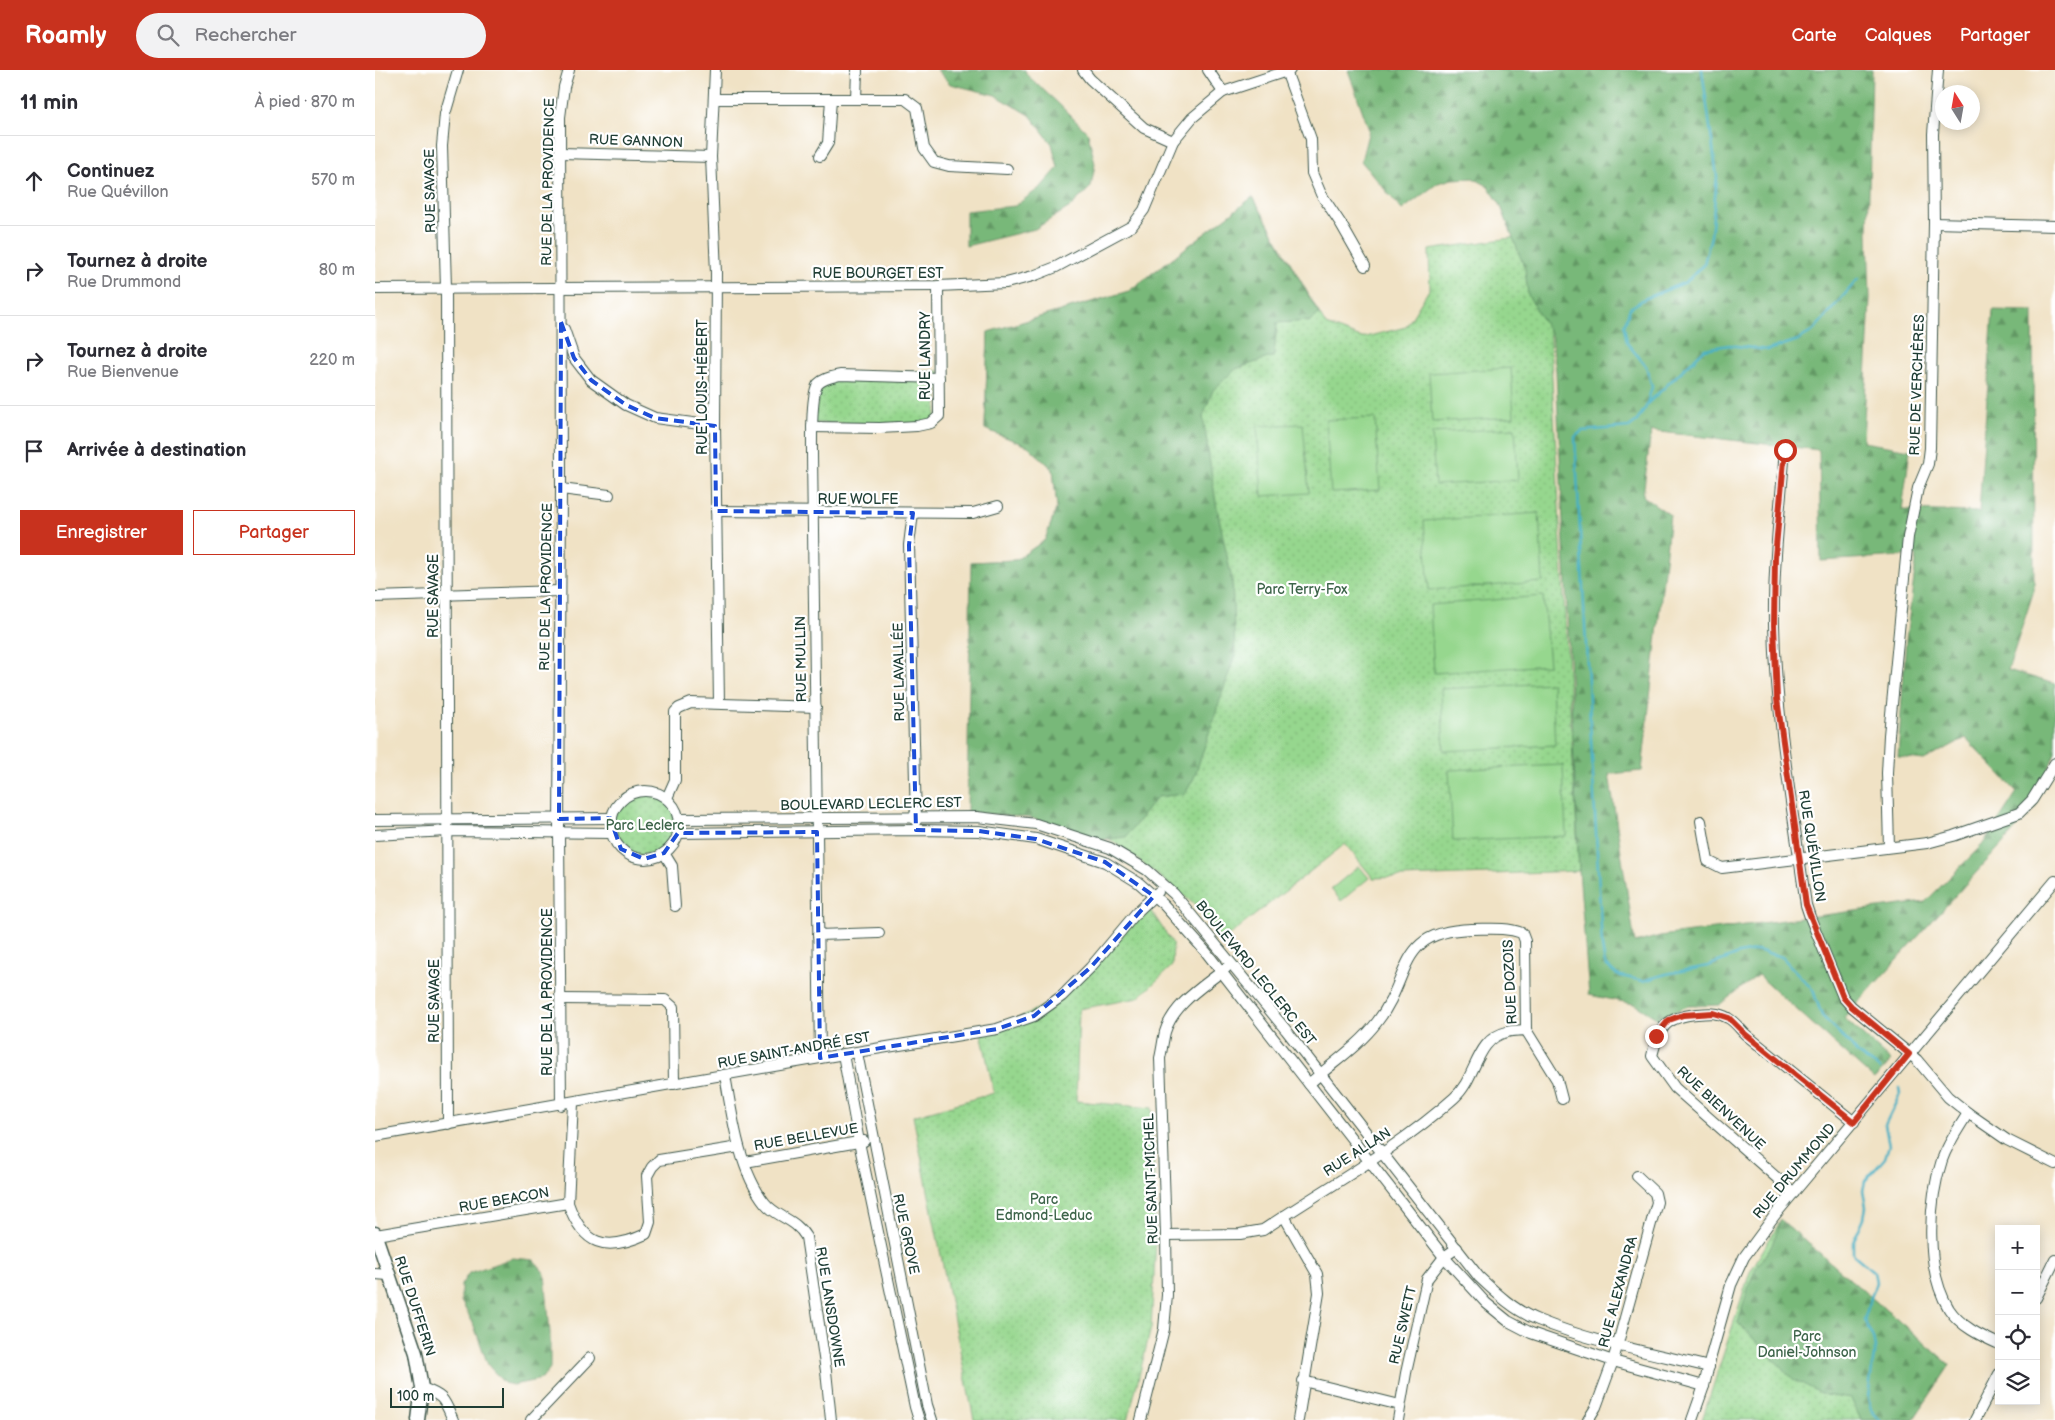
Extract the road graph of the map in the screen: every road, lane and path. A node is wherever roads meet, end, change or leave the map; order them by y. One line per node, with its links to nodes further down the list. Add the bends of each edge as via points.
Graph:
1 (458, 70): 24 (street, RUE SAVAGE, via 445,114 442,146)
2 (569, 70): 14 (street, RUE DE LA PROVIDENCE, via 560,117)
3 (715, 70): 10 (street, RUE LOUIS-HÉBERT)
4 (857, 70): 12 (street)
5 (1083, 70): 13 (street, via 1144,128)
6 (1208, 70): 9 (street)
7 (1938, 70): 18 (street, RUE DE VERCHÈRES, via 1933,134)
8 (1288, 71): 9 (street, RUE BOURGET EST); 20 (street, via 1311,139 1312,173 1321,194)
9 (1223, 92): 13 (street, RUE BOURGET EST, via 1192,118)
10 (715, 99): 11 (street); 16 (street, RUE LOUIS-HÉBERT)
11 (831, 99): 12 (street); 15 (street, via 828,143)
12 (856, 100): 17 (street, via 905,99 917,108 924,148 934,162 949,166)
13 (1173, 141): 21 (street, RUE BOURGET EST, via 1143,210 1132,226 1033,276 1006,283)
14 (561, 153): 16 (street, RUE GANNON); 22 (street, RUE DE LA PROVIDENCE)
15 (820, 156)
16 (711, 157): 23 (street, RUE LOUIS-HÉBERT)
17 (1007, 169)
18 (1934, 223): 19 (street); 61 (street, RUE DE VERCHÈRES, via 1930,448 1908,537 1887,774)
19 (2055, 226)
20 (1365, 266)
21 (938, 286): 23 (street, RUE BOURGET EST); 27 (street, RUE LANDRY)
22 (561, 287): 23 (street, RUE BOURGET EST); 24 (street, RUE BOURGET EST); 26 (street, RUE DE LA PROVIDENCE)
23 (716, 287): 28 (street, RUE LOUIS-HÉBERT)
24 (446, 288): 25 (street, RUE BOURGET EST); 38 (street, RUE SAVAGE)
25 (375, 289)
26 (561, 322): 28 (street, via 574,358 591,380 626,405 655,418); 31 (street, RUE DE LA PROVIDENCE)
27 (939, 378): 29 (street, RUE MULLIN, via 840,375 828,378 816,388); 29 (street, RUE LANDRY, via 939,416 931,423 880,428)
28 (715, 426): 34 (street, RUE LOUIS-HÉBERT)
29 (813, 427): 35 (street, RUE MULLIN)
30 (1785, 450): 63 (street, RUE QUÉVILLON, via 1775,557 1774,625 1777,699)
31 (561, 489): 32 (street); 37 (street, RUE DE LA PROVIDENCE)
32 (609, 494)
33 (998, 506): 36 (street, RUE WOLFE, via 973,513)
34 (717, 511): 35 (street, RUE WOLFE); 40 (street, RUE LOUIS-HÉBERT)
35 (814, 513): 36 (street, RUE WOLFE); 41 (street, RUE MULLIN)
36 (913, 513): 44 (street, RUE LAVALLÉE, via 909,544)
37 (559, 591): 38 (street); 49 (street, RUE DE LA PROVIDENCE)
38 (447, 595): 39 (street); 48 (street, RUE SAVAGE)
39 (375, 597)
40 (719, 703): 41 (street); 43 (street, via 691,703 675,712 675,780)
41 (815, 707): 47 (street, RUE MULLIN)
42 (2055, 763): 61 (street, via 2032,800 2019,813 1927,843)
43 (667, 798): 46 (street, via 657,793 638,791 624,798); 50 (street)
44 (916, 817): 45 (street, BOULEVARD LECLERC EST); 47 (street, BOULEVARD LECLERC EST); 53 (street, RUE LAVALLÉE)
45 (977, 817): 57 (street); 65 (street, BOULEVARD LECLERC EST, via 1036,824 1110,848 1147,870)
46 (612, 818): 49 (street); 58 (street)
47 (817, 818): 50 (street, BOULEVARD LECLERC EST); 56 (street, RUE MULLIN)
48 (447, 819): 49 (street); 51 (street); 54 (street, RUE SAVAGE)
49 (559, 819): 55 (street, RUE DE LA PROVIDENCE)
50 (679, 819): 59 (street)
51 (375, 820)
52 (1701, 821): 63 (street, via 1707,861 1722,868)
53 (917, 830): 56 (street, BOULEVARD LECLERC EST); 57 (street, BOULEVARD LECLERC EST)
54 (447, 831): 55 (street); 60 (street); 87 (street, RUE SAVAGE)
55 (559, 831): 58 (street); 72 (street, RUE DE LA PROVIDENCE)
56 (817, 832): 59 (street, BOULEVARD LECLERC EST); 69 (street, RUE MULLIN)
57 (979, 832): 66 (street, BOULEVARD LECLERC EST, via 1036,839 1105,862)
58 (612, 833): 62 (street, via 621,849 636,857 653,858)
59 (678, 833): 62 (street)
60 (375, 835)
61 (1889, 847): 63 (street)
62 (664, 853): 67 (street, via 671,866)
63 (1799, 858): 76 (street, RUE QUÉVILLON, via 1806,905 1843,997)
64 (2055, 881): 76 (street, RUE DRUMMOND)
65 (1164, 886): 66 (street, RUE SAINT-ANDRÉ EST); 70 (street, BOULEVARD LECLERC EST)
66 (1154, 896): 71 (street, BOULEVARD LECLERC EST); 74 (street, RUE SAINT-ANDRÉ EST, via 1062,996 1034,1016 997,1029)
67 (675, 906)
68 (879, 933): 69 (street)
69 (818, 935): 77 (street, RUE MULLIN)
70 (1232, 963): 71 (street, RUE SAINT-MICHEL); 78 (street, BOULEVARD LECLERC EST)
71 (1222, 971): 81 (street, BOULEVARD LECLERC EST); 101 (street, RUE SAINT-MICHEL, via 1187,999 1175,1012 1165,1031 1160,1058)
72 (562, 999): 80 (street, via 665,1000 673,1008); 84 (street, RUE DE LA PROVIDENCE)
73 (1526, 1030): 78 (street, RUE DOZOIS, via 1525,940 1521,932 1511,928 1451,930 1425,940 1411,954 1377,1022); 82 (street, RUE DOZOIS, via 1557,1080); 92 (street, RUE ALLAN, via 1506,1032 1492,1038 1482,1049 1468,1082 1456,1097)
74 (857, 1053): 75 (street, RUE SAINT-ANDRÉ EST); 89 (street, RUE GROVE)
75 (843, 1054): 77 (street, RUE SAINT-ANDRÉ EST); 90 (street, RUE GROVE)
76 (1909, 1054): 85 (street, RUE QUÉVILLON, via 1948,1097); 86 (street, RUE DRUMMOND)
77 (820, 1058): 79 (street, RUE SAINT-ANDRÉ EST)
78 (1320, 1074): 81 (street, RUE DOZOIS); 92 (street, BOULEVARD LECLERC EST)
79 (725, 1076): 80 (street, RUE SAINT-ANDRÉ EST); 91 (street, RUE LANSDOWNE)
80 (674, 1084): 83 (street, RUE SAINT-ANDRÉ EST)
81 (1309, 1084): 94 (street, BOULEVARD LECLERC EST)
82 (1562, 1099)
83 (573, 1103): 84 (street, RUE SAINT-ANDRÉ EST); 98 (street, RUE BEACON)
84 (561, 1105): 87 (street, RUE SAINT-ANDRÉ EST)
85 (1968, 1113): 95 (street, RUE QUÉVILLON, via 2007,1140); 108 (street, via 1949,1143 1935,1182 1932,1206 1934,1265 1939,1288 1950,1310 1966,1326)
86 (1854, 1122): 97 (street, RUE DRUMMOND); 97 (street, RUE BIENVENUE, via 1729,1018 1713,1013 1683,1015 1669,1020 1656,1036 1651,1056 1675,1088)
87 (448, 1124): 88 (street, RUE SAINT-ANDRÉ EST)
88 (375, 1136)
89 (873, 1140): 90 (street, RUE BELLEVUE); 123 (street, RUE GROVE)
90 (859, 1142): 93 (street, RUE BELLEVUE); 122 (street, RUE GROVE)
91 (739, 1147): 93 (street, RUE LANSDOWNE); 98 (street, RUE BELLEVUE, via 659,1160 647,1176 650,1222 646,1234 635,1239 611,1243 593,1241 579,1230)
92 (1383, 1155): 94 (street, RUE ALLAN); 102 (street, BOULEVARD LECLERC EST)
93 (745, 1162): 121 (street, RUE LANSDOWNE, via 756,1191 767,1205 800,1228 805,1238)
94 (1369, 1162): 99 (street, RUE ALLAN); 103 (street, BOULEVARD LECLERC EST)
95 (2055, 1164)
96 (1637, 1176): 109 (street, RUE ALEXANDRA, via 1655,1192 1657,1202)
97 (1794, 1193): 112 (street, RUE DRUMMOND, via 1762,1232 1731,1285)
98 (568, 1203): 100 (street, RUE BEACON)
99 (1284, 1216): 101 (street, RUE ALLAN, via 1251,1234); 113 (street, via 1317,1274 1319,1293)
100 (375, 1234): 106 (main road, RUE DUFFERIN)
101 (1166, 1235): 124 (street, RUE SAINT-MICHEL, via 1164,1329)
102 (1457, 1248): 103 (street, RUE SWETT); 109 (street, BOULEVARD LECLERC EST, via 1479,1277 1516,1308 1537,1319)
103 (1444, 1257): 111 (street, BOULEVARD LECLERC EST, via 1474,1291 1507,1320 1531,1333); 117 (street, RUE SWETT, via 1427,1279)
104 (2055, 1260): 107 (street)
105 (375, 1274): 106 (street)
106 (389, 1275): 116 (main road, RUE DUFFERIN, via 416,1353)
107 (2040, 1290)
108 (1995, 1342)
109 (1618, 1345): 111 (street, RUE ALEXANDRA); 112 (street, BOULEVARD LECLERC EST)
110 (590, 1358): 120 (street)
111 (1613, 1361): 115 (street, BOULEVARD LECLERC EST); 127 (street, RUE ALEXANDRA)
112 (1709, 1367): 115 (street, RUE DRUMMOND)
113 (1303, 1381): 117 (street); 125 (street)
114 (1995, 1382): 129 (street)
115 (1704, 1386): 128 (street, RUE DRUMMOND)
116 (422, 1388): 118 (main road, RUE DUFFERIN); 119 (street, via 438,1394 445,1401)
117 (1400, 1405): 126 (street, RUE SWETT)
118 (418, 1420)
119 (453, 1420)
120 (531, 1420)
121 (831, 1420)
122 (919, 1420)
123 (932, 1420)
124 (1141, 1420)
125 (1298, 1420)
126 (1398, 1420)
127 (1588, 1420)
128 (1692, 1420)
129 (1975, 1420)

